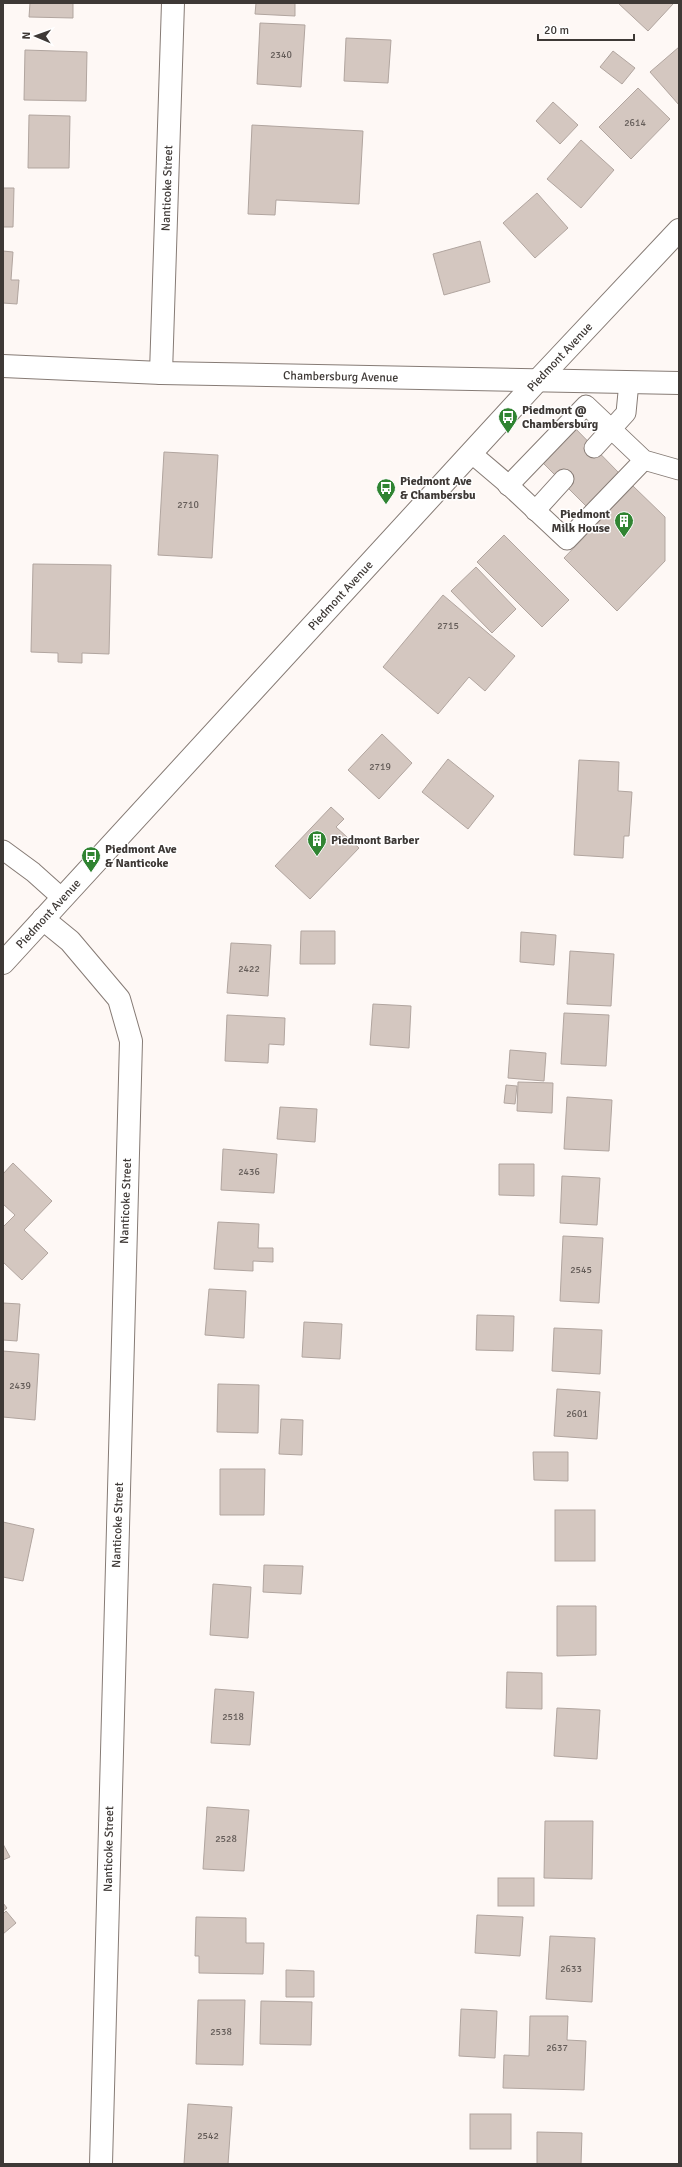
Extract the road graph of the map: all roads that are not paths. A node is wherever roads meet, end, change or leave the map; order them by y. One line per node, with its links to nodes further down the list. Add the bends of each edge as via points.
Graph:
1 (173, 3): 4 (street, Nanticoke Street)
2 (679, 230): 5 (street, Piedmont Avenue)
3 (3, 366): 4 (street, Chambersburg Avenue)
4 (160, 373): 5 (street, Chambersburg Avenue)
5 (538, 380): 6 (street, Chambersburg Avenue); 10 (street, Piedmont Avenue)
6 (629, 382): 7 (street, Chambersburg Avenue); 8 (lane, via 626,413)
7 (679, 383)
8 (612, 430): 9 (lane); 11 (lane); 14 (lane, via 586,405)
9 (594, 448)
10 (471, 454): 14 (lane); 17 (street, Piedmont Avenue)
11 (644, 460): 12 (lane); 15 (lane, via 567,540)
12 (679, 470)
13 (564, 480): 15 (lane)
14 (508, 486): 15 (lane)
15 (535, 511)
16 (3, 850): 17 (lane)
17 (62, 898): 18 (street, Piedmont Avenue)
18 (43, 919): 19 (street, Piedmont Avenue); 20 (street, Nanticoke Street, via 70,941 119,999 131,1041)
19 (3, 963)
20 (101, 2164)

